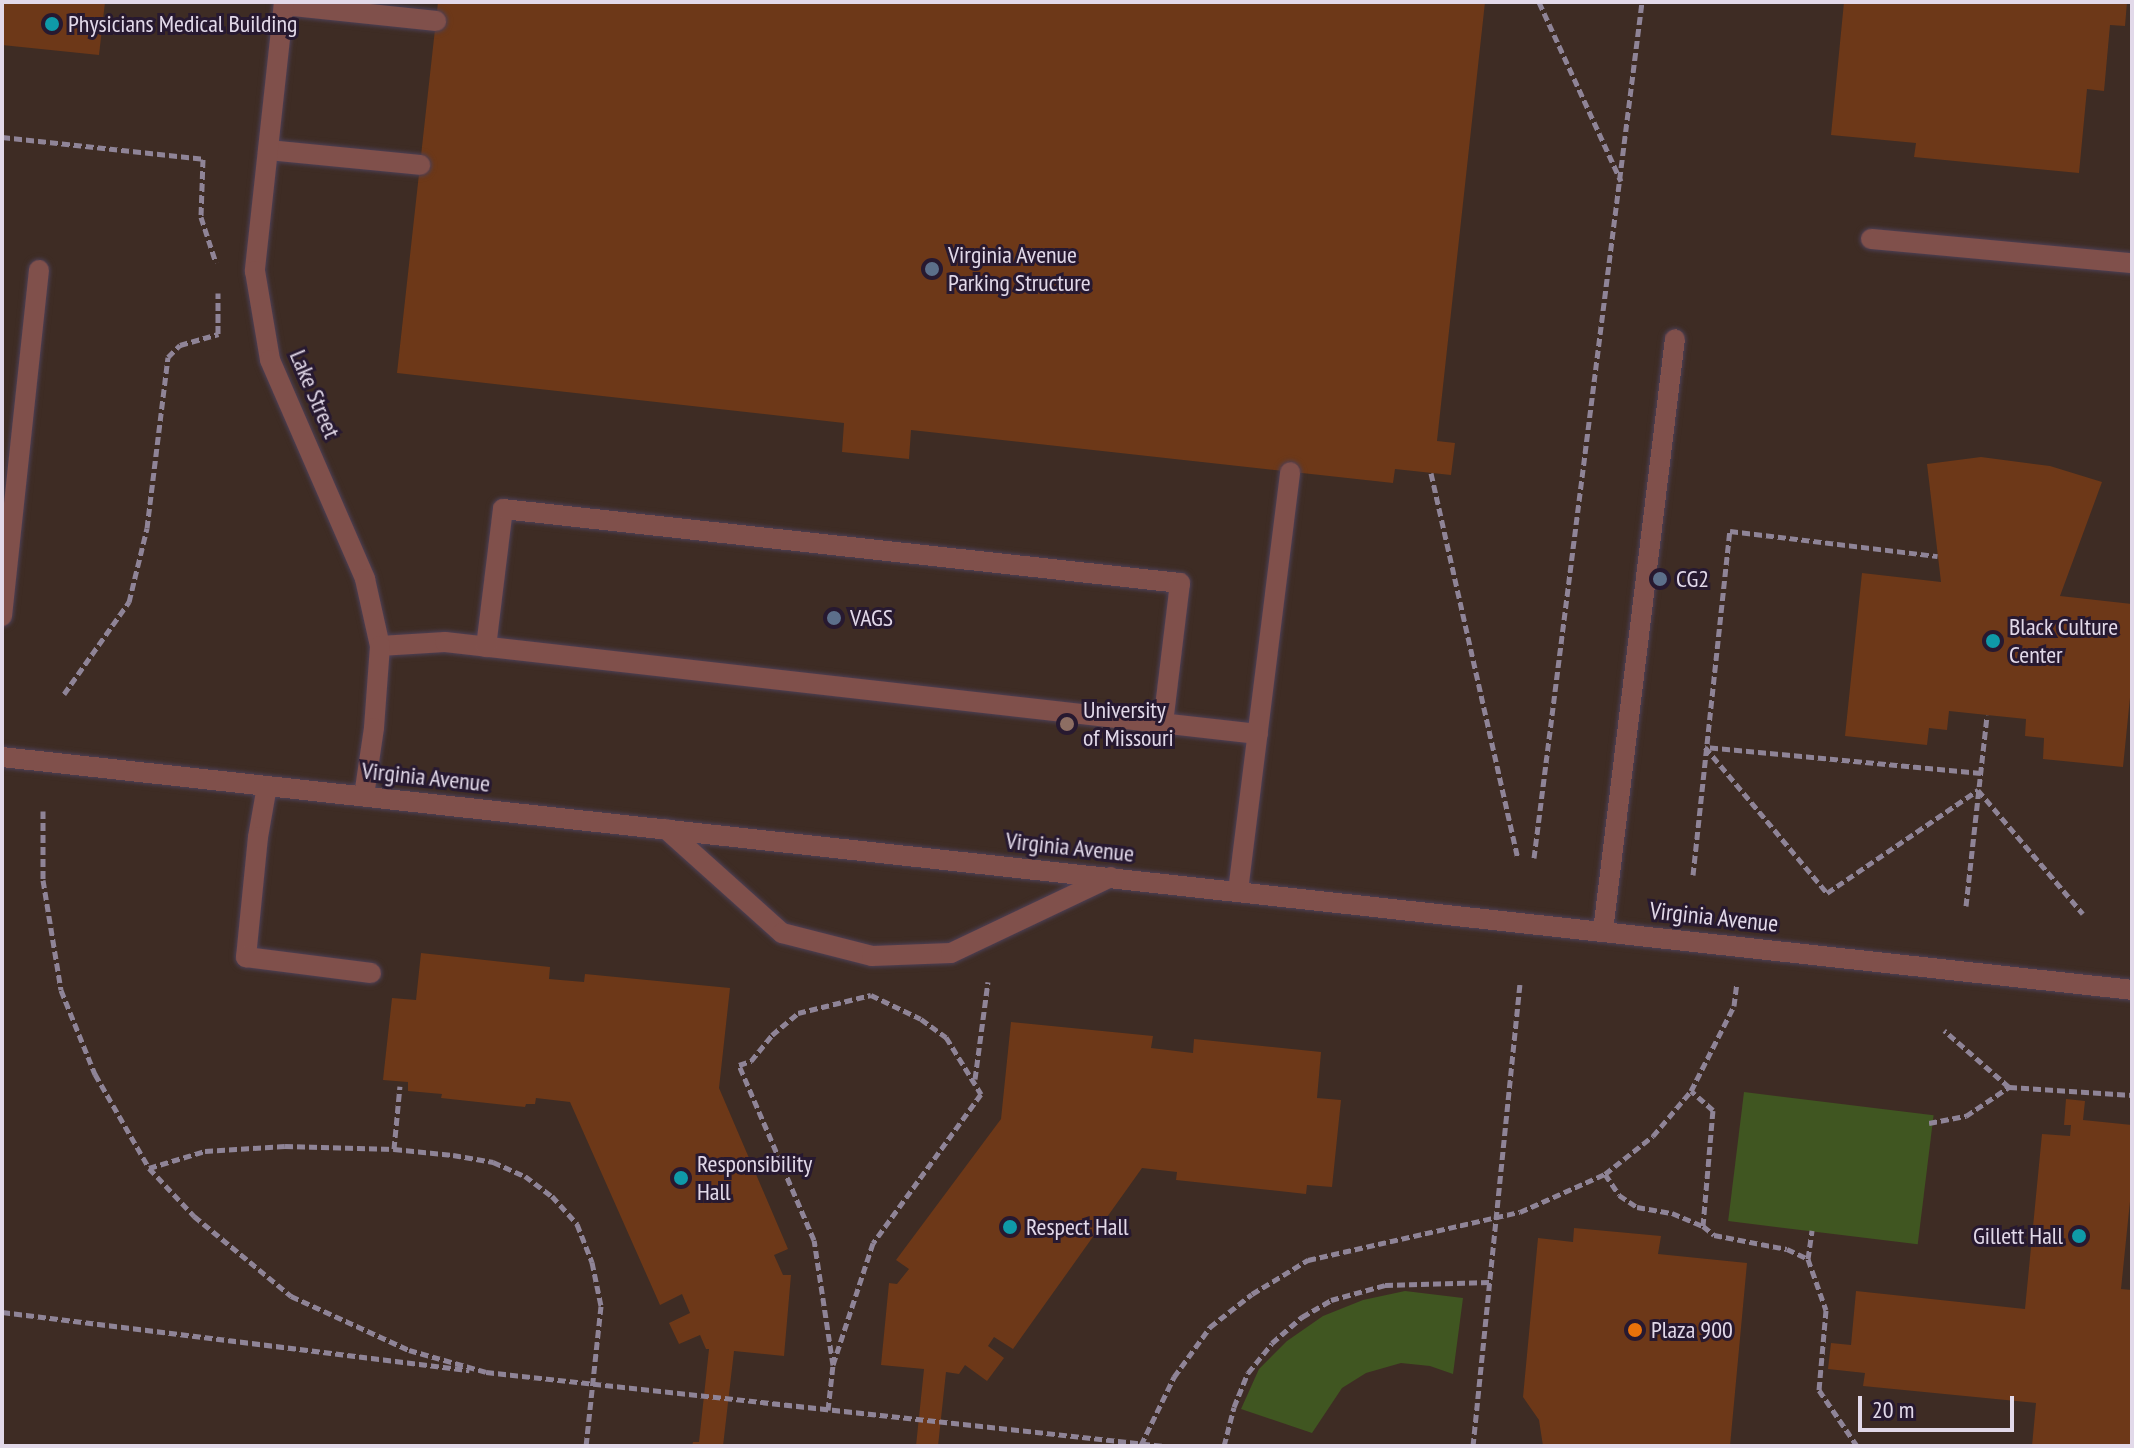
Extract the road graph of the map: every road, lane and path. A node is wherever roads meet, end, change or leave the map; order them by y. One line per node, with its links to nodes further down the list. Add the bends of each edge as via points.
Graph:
1 (1539, 2): 8 (path)
2 (1642, 2): 8 (path)
3 (284, 3): 4 (street); 6 (street, Lake Street)
4 (436, 21)
5 (2, 137): 11 (path, via 203,159 201,217)
6 (268, 150): 7 (street); 19 (street, Lake Street, via 255,271 270,360 365,579)
7 (420, 165)
8 (1621, 181): 34 (path)
9 (1871, 239): 10 (street)
10 (2132, 263)
11 (218, 269)
12 (39, 270): 18 (street)
13 (218, 282): 21 (path, via 218,334 180,345 168,357 147,528 129,602)
14 (1675, 339): 40 (street)
15 (1290, 472): 24 (street)
16 (1431, 473): 33 (path)
17 (1938, 556): 25 (path, via 1730,531)
18 (2, 616)
19 (380, 646): 20 (street, via 445,642); 30 (street, Lake Street)
20 (486, 647): 23 (street); 23 (street, via 503,509 1164,581 1180,583)
21 (64, 694)
22 (1987, 715): 27 (path)
23 (1163, 723): 24 (street)
24 (1258, 734): 37 (street)
25 (1705, 747): 27 (path); 29 (path, via 1827,893); 35 (path)
26 (2, 757): 28 (street, Virginia Avenue)
27 (1981, 773): 29 (path)
28 (267, 786): 30 (street, Virginia Avenue); 42 (street, via 246,957)
29 (1978, 790): 38 (path); 39 (path)
30 (364, 796): 32 (street, Virginia Avenue)
31 (43, 811): 54 (path, via 43,880 61,990 95,1074)
32 (666, 829): 36 (street, Virginia Avenue); 36 (street, via 782,933 872,956 951,953)
33 (1517, 856)
34 (1534, 858)
35 (1693, 875)
36 (1111, 877): 37 (street, Virginia Avenue)
37 (1238, 891): 40 (street, Virginia Avenue)
38 (1966, 906)
39 (2083, 914)
40 (1603, 931): 41 (street, Virginia Avenue)
41 (1743, 947): 45 (street, Virginia Avenue); 50 (path, via 1734,1006)
42 (371, 973)
43 (988, 982): 47 (path)
44 (1520, 984): 56 (path)
45 (2132, 990)
46 (1944, 1030): 49 (path)
47 (975, 1080): 62 (path, via 981,1094 873,1243); 62 (path, via 946,1037 871,995 798,1013 751,1061 739,1065 814,1240)
48 (400, 1086): 53 (path)
49 (2009, 1087): 51 (path); 52 (path, via 1966,1116)
50 (1691, 1091): 55 (path, via 1653,1136); 57 (path, via 1713,1110)
51 (2132, 1095)
52 (1929, 1123)
53 (394, 1149): 54 (path, via 285,1146 205,1151); 64 (path, via 493,1162 525,1176 577,1224 601,1306)
54 (149, 1168): 63 (path, via 194,1216 291,1296 409,1350)
55 (1605, 1174): 56 (path, via 1520,1212); 57 (path, via 1619,1195 1637,1207)
56 (1497, 1215): 60 (path); 66 (path, via 1308,1260 1252,1294 1210,1327 1174,1377)
57 (1703, 1226): 59 (path, via 1714,1235 1787,1249)
58 (1812, 1230): 59 (path)
59 (1808, 1259): 71 (path, via 1826,1310 1819,1390)
60 (1490, 1282): 69 (path, via 1385,1285 1331,1300 1302,1317 1248,1373); 70 (path)
61 (2, 1312): 63 (path)
62 (833, 1365): 65 (path)
63 (486, 1372): 64 (path)
64 (594, 1385): 65 (path); 67 (path)
65 (828, 1410): 66 (path)
66 (1141, 1445): 68 (path)
67 (586, 1446)
68 (1164, 1446)
69 (1224, 1446)
70 (1473, 1446)
71 (1857, 1446)

